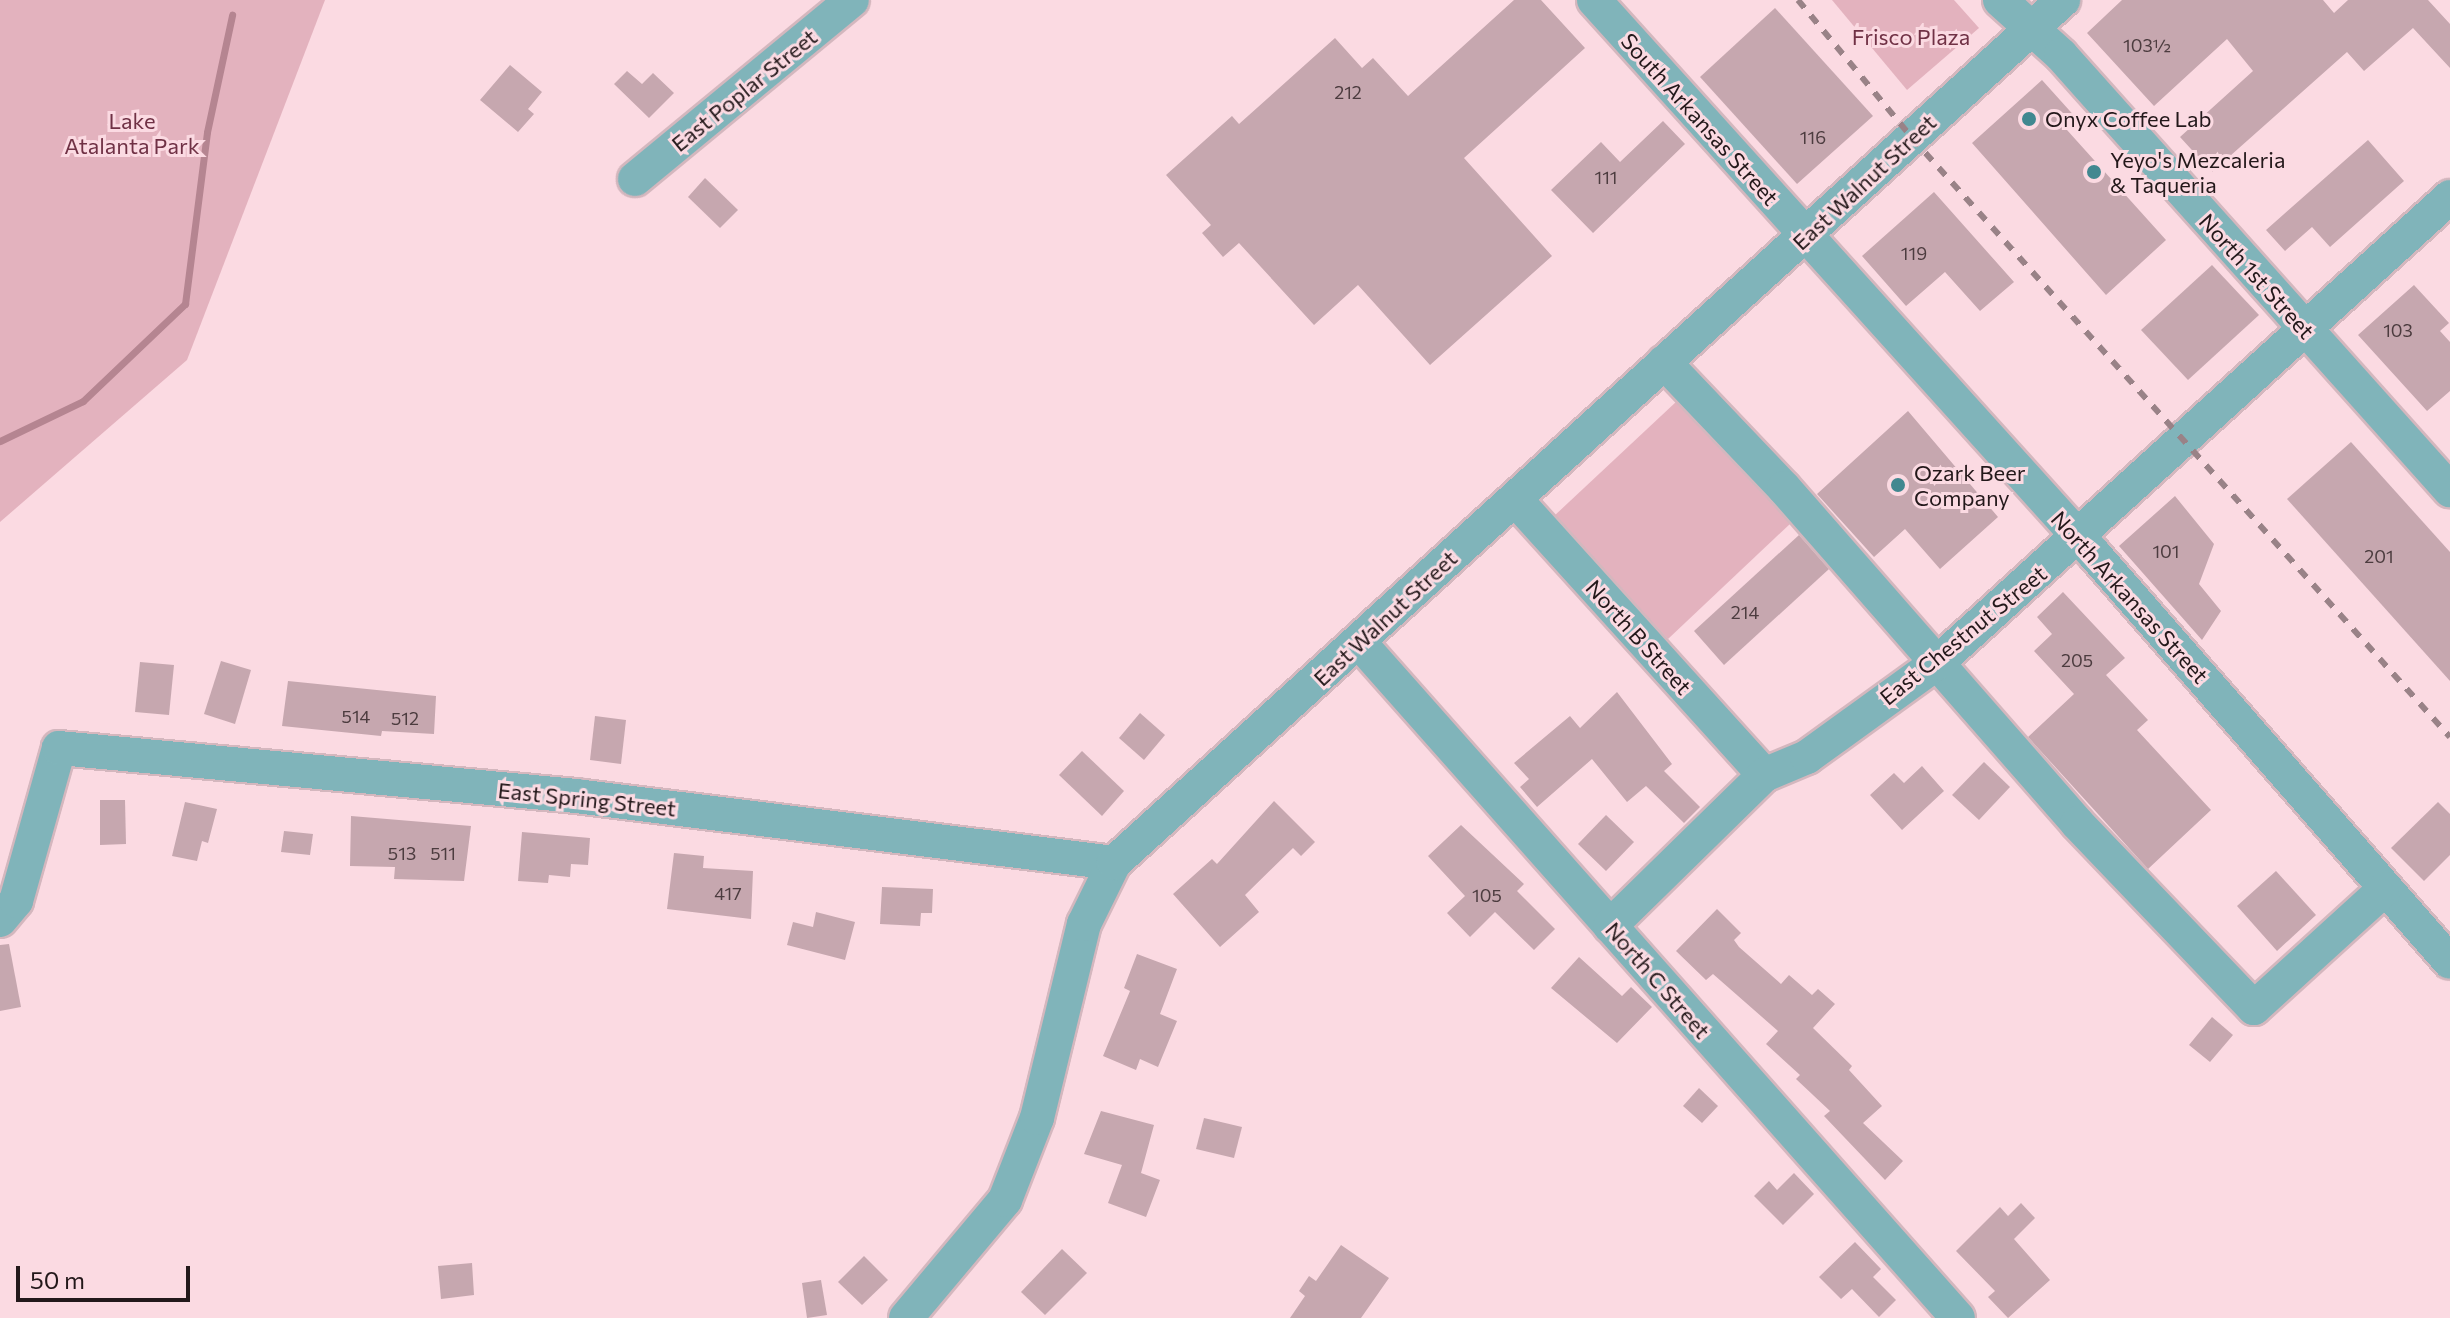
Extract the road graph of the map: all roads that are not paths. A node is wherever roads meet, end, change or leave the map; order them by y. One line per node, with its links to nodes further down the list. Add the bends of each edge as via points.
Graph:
1 (852, 0): 6 (street, East Poplar Street)
2 (1594, 0): 8 (street, South Arkansas Street)
3 (2000, 0): 5 (street, North 1st Street)
4 (2063, 0): 5 (street, East Walnut Street)
5 (2030, 28): 8 (street, East Walnut Street); 9 (street, North 1st Street, via 2061,55)
6 (635, 179)
7 (2450, 197): 9 (street, East Chestnut Street)
8 (1806, 236): 10 (street, East Walnut Street); 13 (street, North Arkansas Street)
9 (2305, 327): 11 (street, North 1st Street); 13 (street, East Chestnut Street)
10 (1664, 362): 12 (street, East Walnut Street); 15 (street, via 1784,488)
11 (2450, 490)
12 (1515, 499): 14 (street, East Walnut Street); 16 (street, North B Street)
13 (2079, 539): 15 (street, East Chestnut Street); 18 (street, North Arkansas Street)
14 (1359, 642): 17 (street, East Walnut Street); 20 (street, North C Street)
15 (1937, 663): 16 (street, East Chestnut Street, via 1807,757); 18 (street, via 2077,823 2254,1008)
16 (1764, 775): 20 (street, East Chestnut Street)
17 (1114, 863): 19 (street, East Spring Street, via 576,796 59,748 16,901); 22 (street, East Walnut Street, via 1084,924 1037,1118 1005,1200)
18 (2385, 889): 21 (street, North Arkansas Street)
19 (0, 920)
20 (1610, 926): 23 (street, North C Street)
21 (2450, 962)
22 (906, 1318)
23 (1958, 1318)

